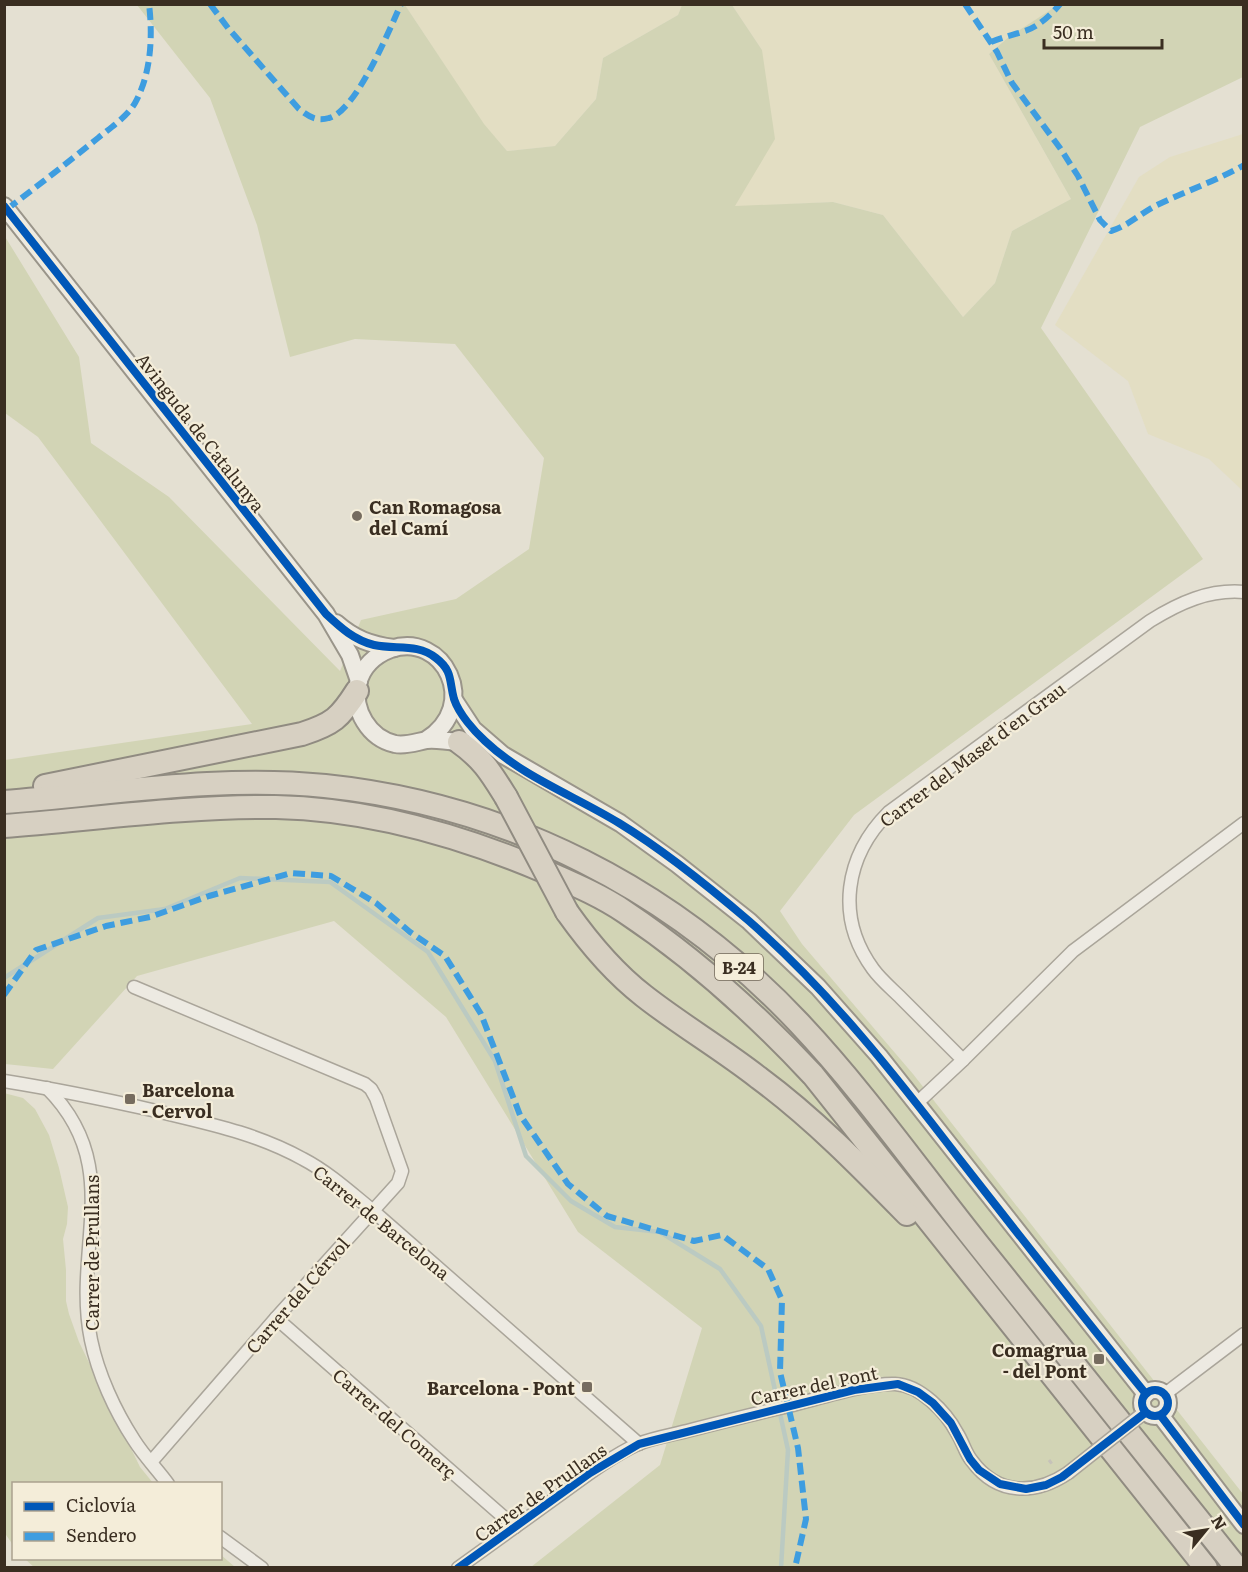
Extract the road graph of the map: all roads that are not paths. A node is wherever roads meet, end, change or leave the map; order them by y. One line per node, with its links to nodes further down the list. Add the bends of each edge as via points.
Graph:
1 (4, 206): 3 (street, Avinguda de Catalunya)
2 (1244, 592): 14 (street, Carrer del Maset d'en Grau, via 1199,596 1150,621 890,812 865,842 851,878 849,896 850,915 860,947 874,971)
3 (326, 614): 4 (street, Avinguda de Catalunya, via 357,639); 5 (street, Avinguda de Catalunya, via 350,655)
4 (394, 648): 5 (street, via 371,661); 6 (street, via 410,647 437,659 453,684)
5 (358, 686): 7 (street, via 361,715 381,738 396,744); 10 (highway, via 334,721 310,731 29,789)
6 (454, 700): 7 (street, via 446,724); 9 (street, via 473,729)
7 (426, 741): 8 (street)
8 (459, 742): 9 (street); 19 (highway, bridge, via 491,772 567,912 595,950 642,995 760,1078 810,1119 866,1170 923,1231)
9 (503, 755): 17 (street, via 620,823 749,921 818,987)
10 (4, 801): 34 (highway, B-24, via 215,783 323,786 379,794 438,805 560,849 643,893 759,984 847,1076)
11 (1244, 823): 14 (street, via 1073,951)
12 (4, 826): 19 (highway, B-24, via 277,807 336,813 392,821 459,838 579,887 624,911 768,1026 813,1075)
13 (134, 987): 18 (street, Carrer del Cérvol, via 371,1089 402,1172 398,1183)
14 (963, 1060): 17 (street)
15 (4, 1081): 16 (street, Carrer de Barcelona)
16 (46, 1088): 18 (street, Carrer de Barcelona, via 234,1129 267,1141 317,1168); 26 (street, Carrer de Prullans, via 70,1115 90,1164 88,1317 96,1359 134,1441)
17 (917, 1103): 22 (street)
18 (372, 1210): 20 (street, Carrer del Cérvol); 25 (street, Carrer de Barcelona)
19 (973, 1273): 33 (highway, B-24)
20 (276, 1318): 26 (street, Carrer del Cérvol); 29 (street, Carrer del Comerç)
21 (1244, 1334): 23 (street)
22 (1146, 1394): 23 (street, via 1155,1390); 24 (street, via 1142,1407)
23 (1165, 1394): 24 (street, via 1168,1406)
24 (1149, 1415): 25 (street, Carrer del Pont, bridge, via 1068,1473 1036,1488 1012,1488 979,1470 951,1423 933,1403 898,1384 854,1390); 28 (street)
25 (639, 1444): 29 (street, Carrer de Prullans, via 590,1473)
26 (151, 1462): 27 (street, Carrer de Prullans)
27 (166, 1482)
28 (1244, 1525)
29 (515, 1527): 32 (street, Carrer de Prullans)
30 (222, 1538): 31 (street)
31 (262, 1568)
32 (458, 1568)
33 (1206, 1568)
34 (1237, 1568)

